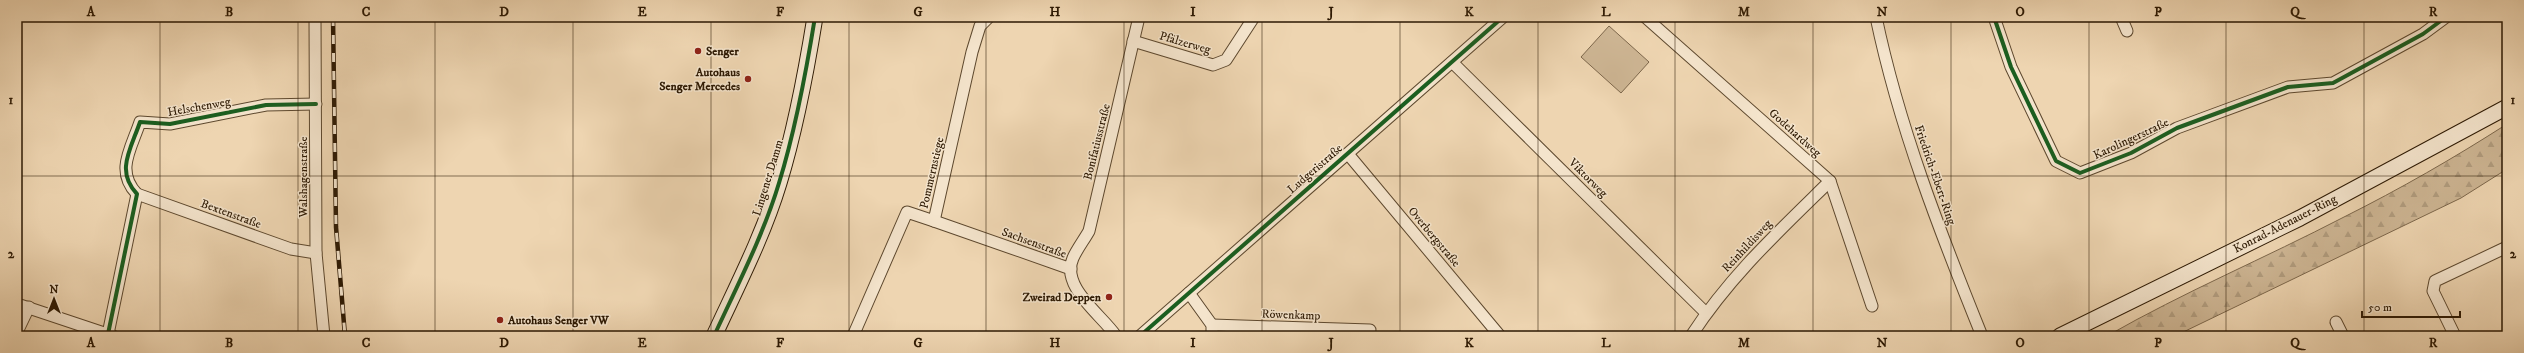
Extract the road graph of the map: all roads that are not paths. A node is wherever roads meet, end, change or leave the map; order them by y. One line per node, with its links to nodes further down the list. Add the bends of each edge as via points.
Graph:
1 (315, 17): 16 (street, Walshagenstraße)
2 (815, 17): 36 (main road, Lingener Damm, via 802,98 779,183 761,233)
3 (974, 17): 12 (street, Pommernstiege)
4 (1138, 17): 14 (street, Bonifatiusstraße)
5 (1254, 17): 14 (street, Pfälzerweg, via 1226,60 1213,65)
6 (1503, 17): 15 (street, Ludgeristraße)
7 (1645, 17): 19 (street, Godehardweg)
8 (1876, 17): 42 (street, Friedrich-Ebert-Ring, via 1901,113 1929,202)
9 (1994, 17): 11 (street, Karolingerstraße, via 2011,67 2056,160 2080,173 2131,153 2178,128 2288,87 2333,83 2423,34)
10 (2121, 17): 13 (street)
11 (2446, 17)
12 (988, 19): 21 (street, Pommernstiege, via 980,26 972,52)
13 (2127, 31)
14 (1133, 41): 24 (street, Bonifatiusstraße, via 1089,231 1073,258)
15 (1452, 62): 18 (street, Ludgeristraße); 29 (street, Viktorweg)
16 (316, 104): 20 (street, Helschenweg, via 266,105 170,124 140,122 124,170 128,184); 23 (street, Walshagenstraße)
17 (2507, 107): 43 (main road, Konrad-Adenauer-Ring, via 2300,218)
18 (1348, 154): 25 (street, Ludgeristraße); 40 (street, Overbergstraße)
19 (1830, 181): 27 (street, Godehardweg); 29 (street, Reinhildisweg, via 1750,259)
20 (138, 194): 23 (street, Bextenstraße, via 291,249); 34 (street)
21 (934, 221): 24 (street, Sachsenstraße); 37 (street, Pommernstiege, via 907,212)
22 (2507, 247): 45 (street, via 2435,281 2433,291)
23 (316, 253): 35 (street, Walshagenstraße)
24 (1071, 269): 38 (street, Sachsenstraße, via 1074,285)
25 (1189, 293): 31 (street, Röwenkamp); 39 (street, Ludgeristraße)
26 (17, 304): 28 (street)
27 (1872, 306)
28 (29, 307): 33 (street); 34 (street)
29 (1706, 313): 41 (street, Reinhildisweg)
30 (2336, 322): 44 (street)
31 (1212, 330): 32 (street, Röwenkamp)
32 (1370, 330)
33 (17, 332)
34 (110, 335)
35 (324, 336)
36 (714, 336)
37 (854, 336)
38 (1116, 336)
39 (1140, 336)
40 (1500, 336)
41 (1691, 336)
42 (1982, 336)
43 (2060, 336)
44 (2343, 336)
45 (2455, 336)

